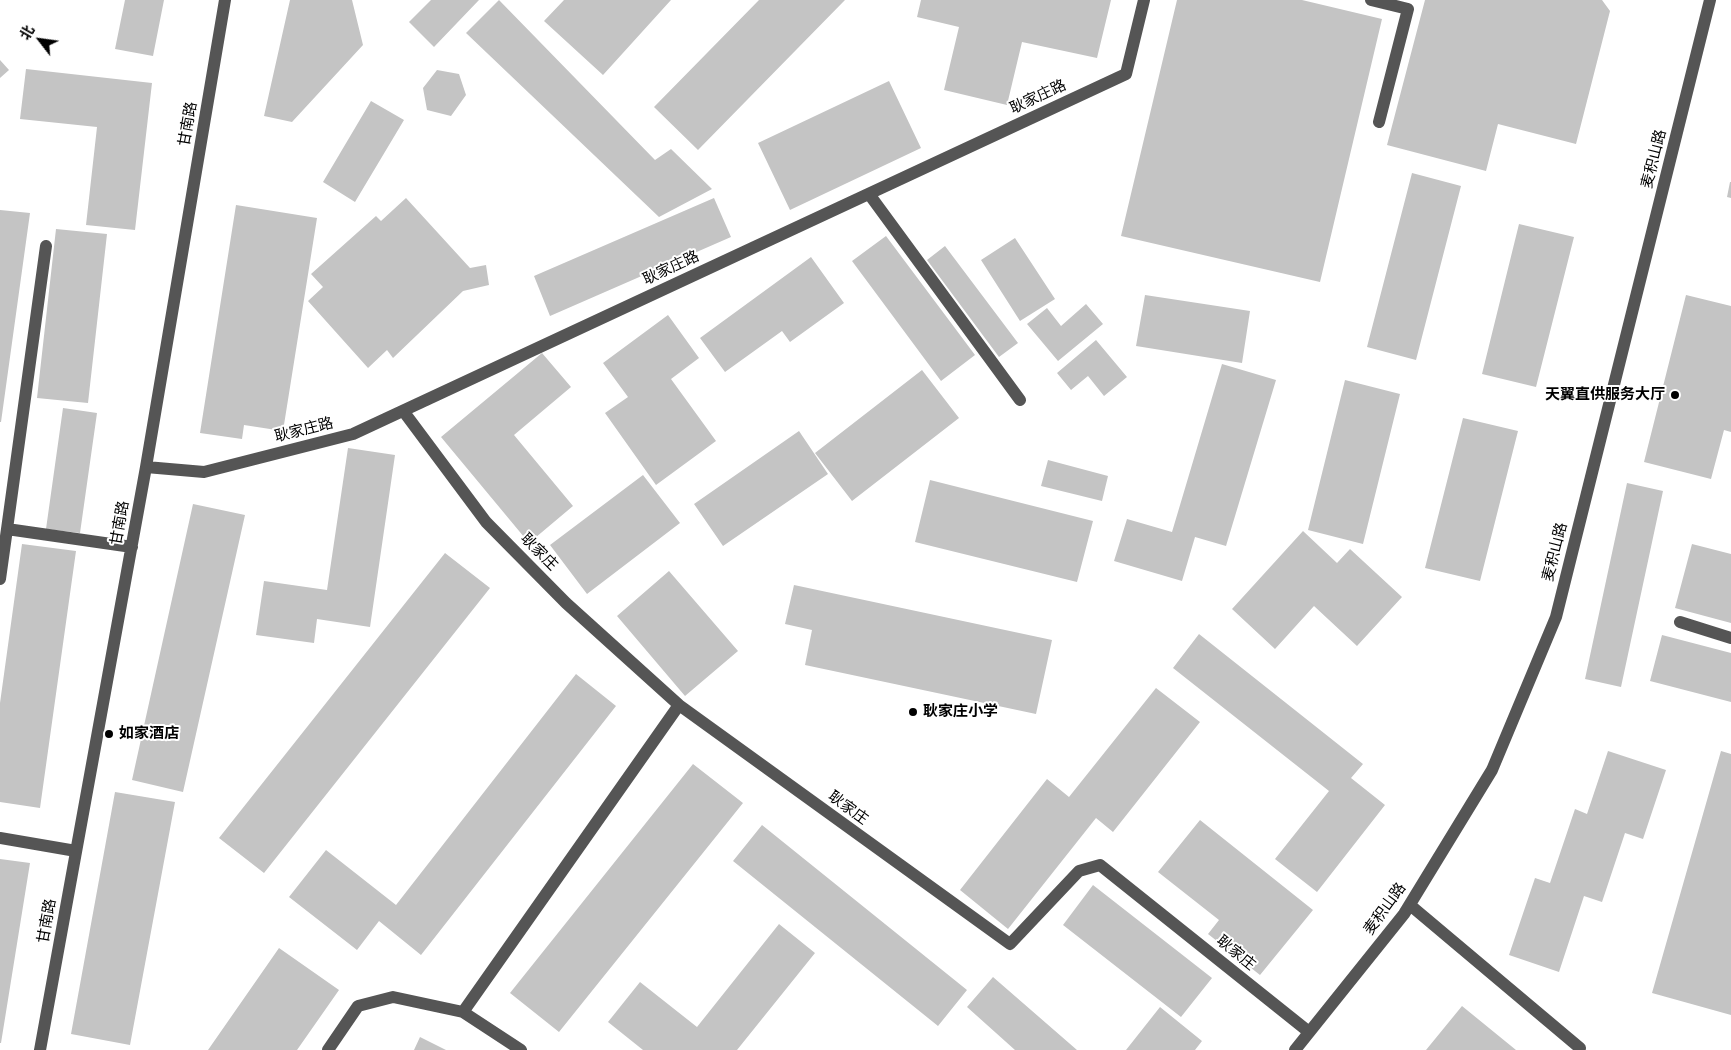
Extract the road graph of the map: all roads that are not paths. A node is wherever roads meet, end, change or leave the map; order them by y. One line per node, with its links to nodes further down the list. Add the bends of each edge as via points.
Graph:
1 (225, 0): 10 (street, 甘南路)
2 (1144, 0): 6 (street, 耿家庄路, via 1126,74)
3 (1370, 0): 5 (street, via 1408,9)
4 (1710, 0): 19 (street, 麦积山路, via 1556,617 1492,770)
5 (1379, 122)
6 (869, 194): 8 (street); 9 (street, 耿家庄路)
7 (46, 246): 11 (street)
8 (1020, 400)
9 (404, 412): 10 (street, 耿家庄路, via 352,434 204,472); 16 (street, 耿家庄, via 486,522 566,603)
10 (146, 467): 12 (street, 甘南路)
11 (7, 529): 12 (street); 13 (street)
12 (132, 547): 18 (street, 甘南路)
13 (0, 579)
14 (1680, 622): 15 (street)
15 (1731, 638)
16 (679, 705): 20 (street); 21 (street, 耿家庄, via 1010,944 1079,871 1100,865)
17 (0, 838): 18 (street)
18 (76, 852): 23 (street, 甘南路)
19 (1410, 905): 21 (street, 麦积山路); 22 (street)
20 (463, 1012): 24 (street, via 393,997 358,1006); 25 (street)
21 (1310, 1032): 26 (street, 麦积山路)
22 (1580, 1048)
23 (40, 1050)
24 (328, 1050)
25 (521, 1050)
26 (1295, 1050)

